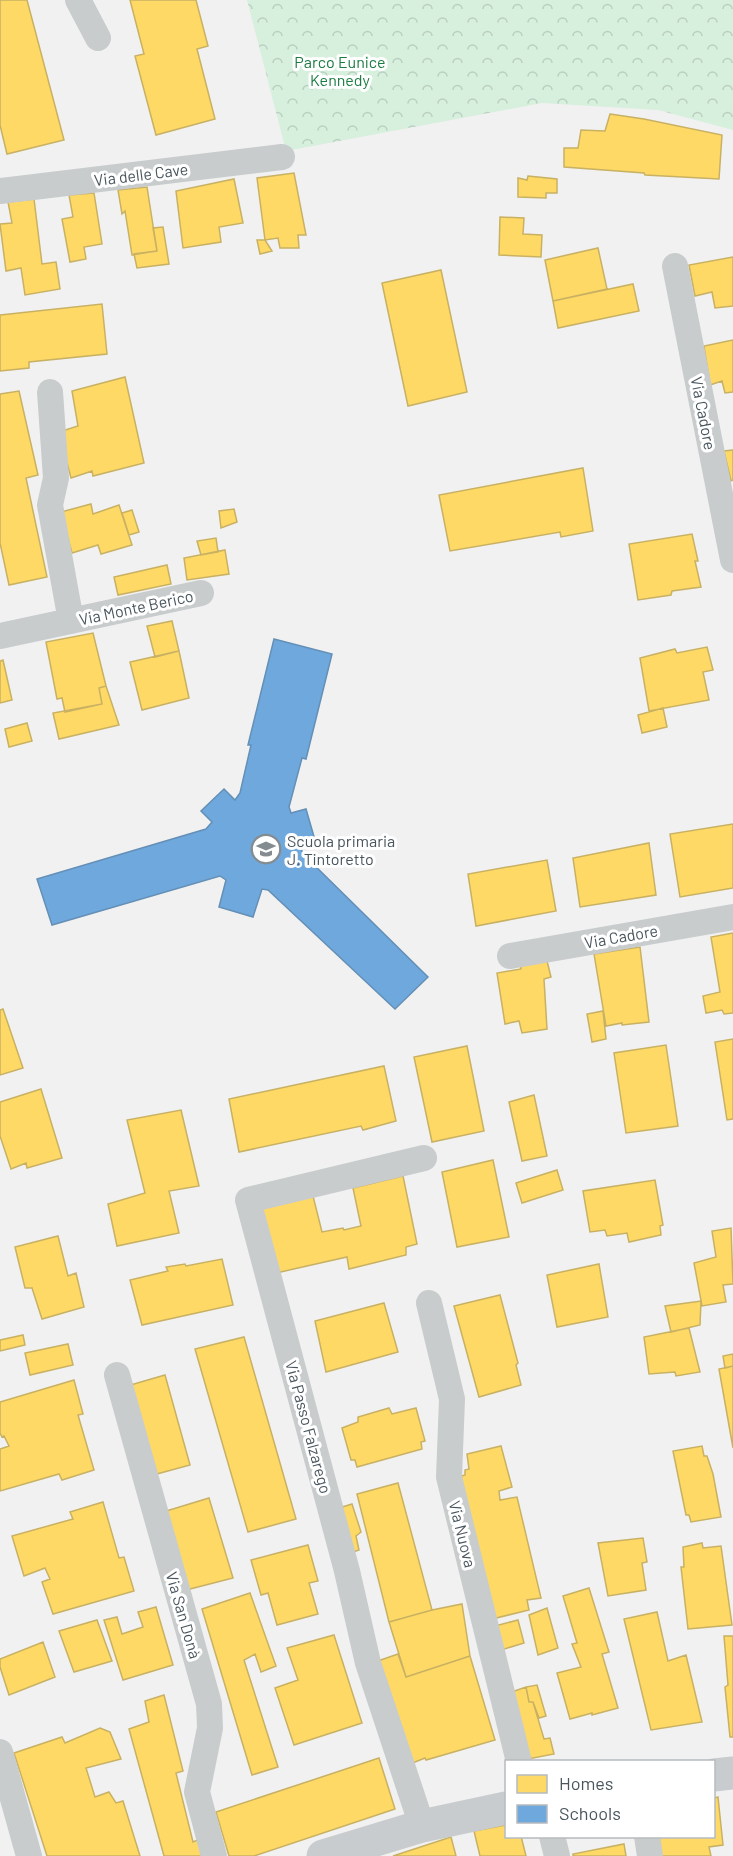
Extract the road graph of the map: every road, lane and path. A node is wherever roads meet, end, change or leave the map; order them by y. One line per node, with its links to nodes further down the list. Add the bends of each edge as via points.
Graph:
1 (78, 0): 2 (street)
2 (98, 39)
3 (282, 157): 4 (street, Via delle Cave)
4 (0, 191)
5 (675, 266): 7 (street, Via Cadore)
6 (50, 392): 9 (street, Via Monte Berico, via 56,478 50,505)
7 (733, 560)
8 (201, 593): 9 (street, Via Monte Berico)
9 (71, 621): 10 (street, Via Monte Berico)
10 (0, 636)
11 (733, 917): 12 (street, Via Cadore)
12 (510, 956)
13 (424, 1158): 21 (street, Via Passo Falzarego, via 248,1200 368,1663)
14 (429, 1303): 17 (street, Via Nuova, via 453,1399 449,1477)
15 (117, 1375): 25 (street, Via San Donà, via 209,1704 210,1728 197,1792)
16 (0, 1752): 24 (street)
17 (519, 1760)
18 (733, 1773): 19 (street)
19 (715, 1775)
20 (505, 1808): 21 (street)
21 (422, 1826): 26 (street)
22 (552, 1838): 27 (street)
23 (647, 1838): 28 (street)
24 (29, 1856)
25 (214, 1856)
26 (323, 1856)
27 (557, 1856)
28 (650, 1856)

